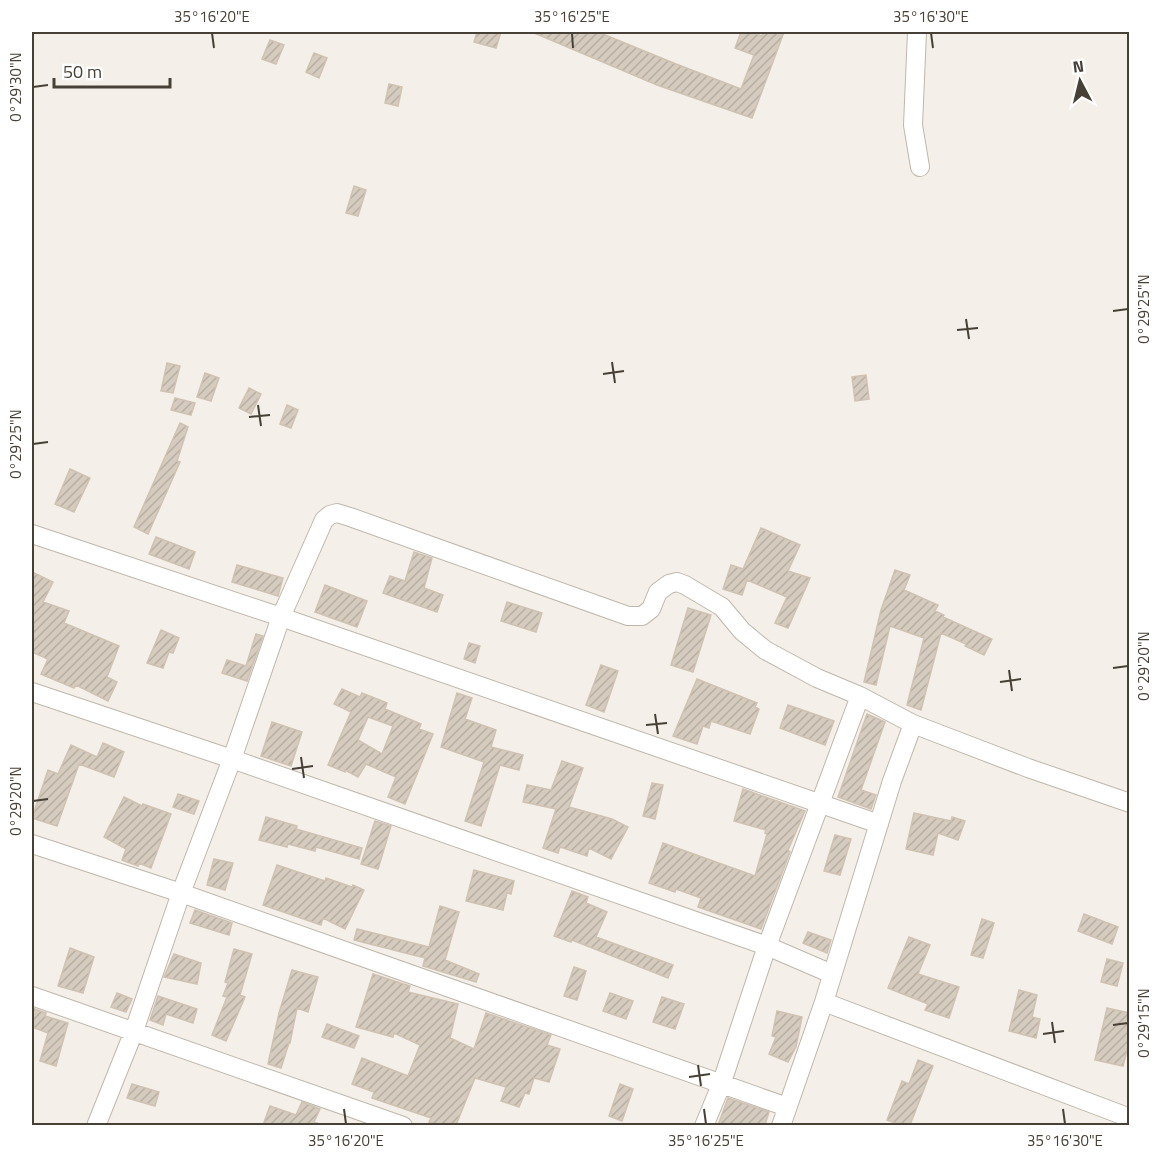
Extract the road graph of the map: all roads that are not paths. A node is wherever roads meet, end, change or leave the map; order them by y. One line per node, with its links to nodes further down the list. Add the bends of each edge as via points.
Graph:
1 (917, 32): 2 (street, via 913,125)
2 (920, 167)
3 (32, 534): 4 (street)
4 (281, 618): 6 (street, via 319,529 330,515 337,513 628,616 642,616 651,609 658,592 677,582 722,607 765,650); 8 (street); 10 (street)
5 (32, 692): 8 (street)
6 (860, 696): 7 (street); 10 (street)
7 (913, 724): 9 (street); 11 (street)
8 (232, 759): 13 (street); 14 (street)
9 (1130, 803)
10 (819, 804): 11 (street); 14 (street)
11 (879, 824): 15 (street)
12 (32, 844): 13 (street)
13 (181, 893): 18 (street); 19 (street)
14 (767, 946): 15 (street); 19 (street)
15 (832, 974): 17 (street)
16 (32, 996): 18 (street)
17 (824, 1002): 20 (street); 21 (street)
18 (134, 1031): 22 (street); 23 (street)
19 (721, 1085): 20 (street); 24 (street)
20 (788, 1107): 25 (street)
21 (1130, 1118)
22 (96, 1125)
23 (403, 1125)
24 (704, 1125)
25 (782, 1125)

